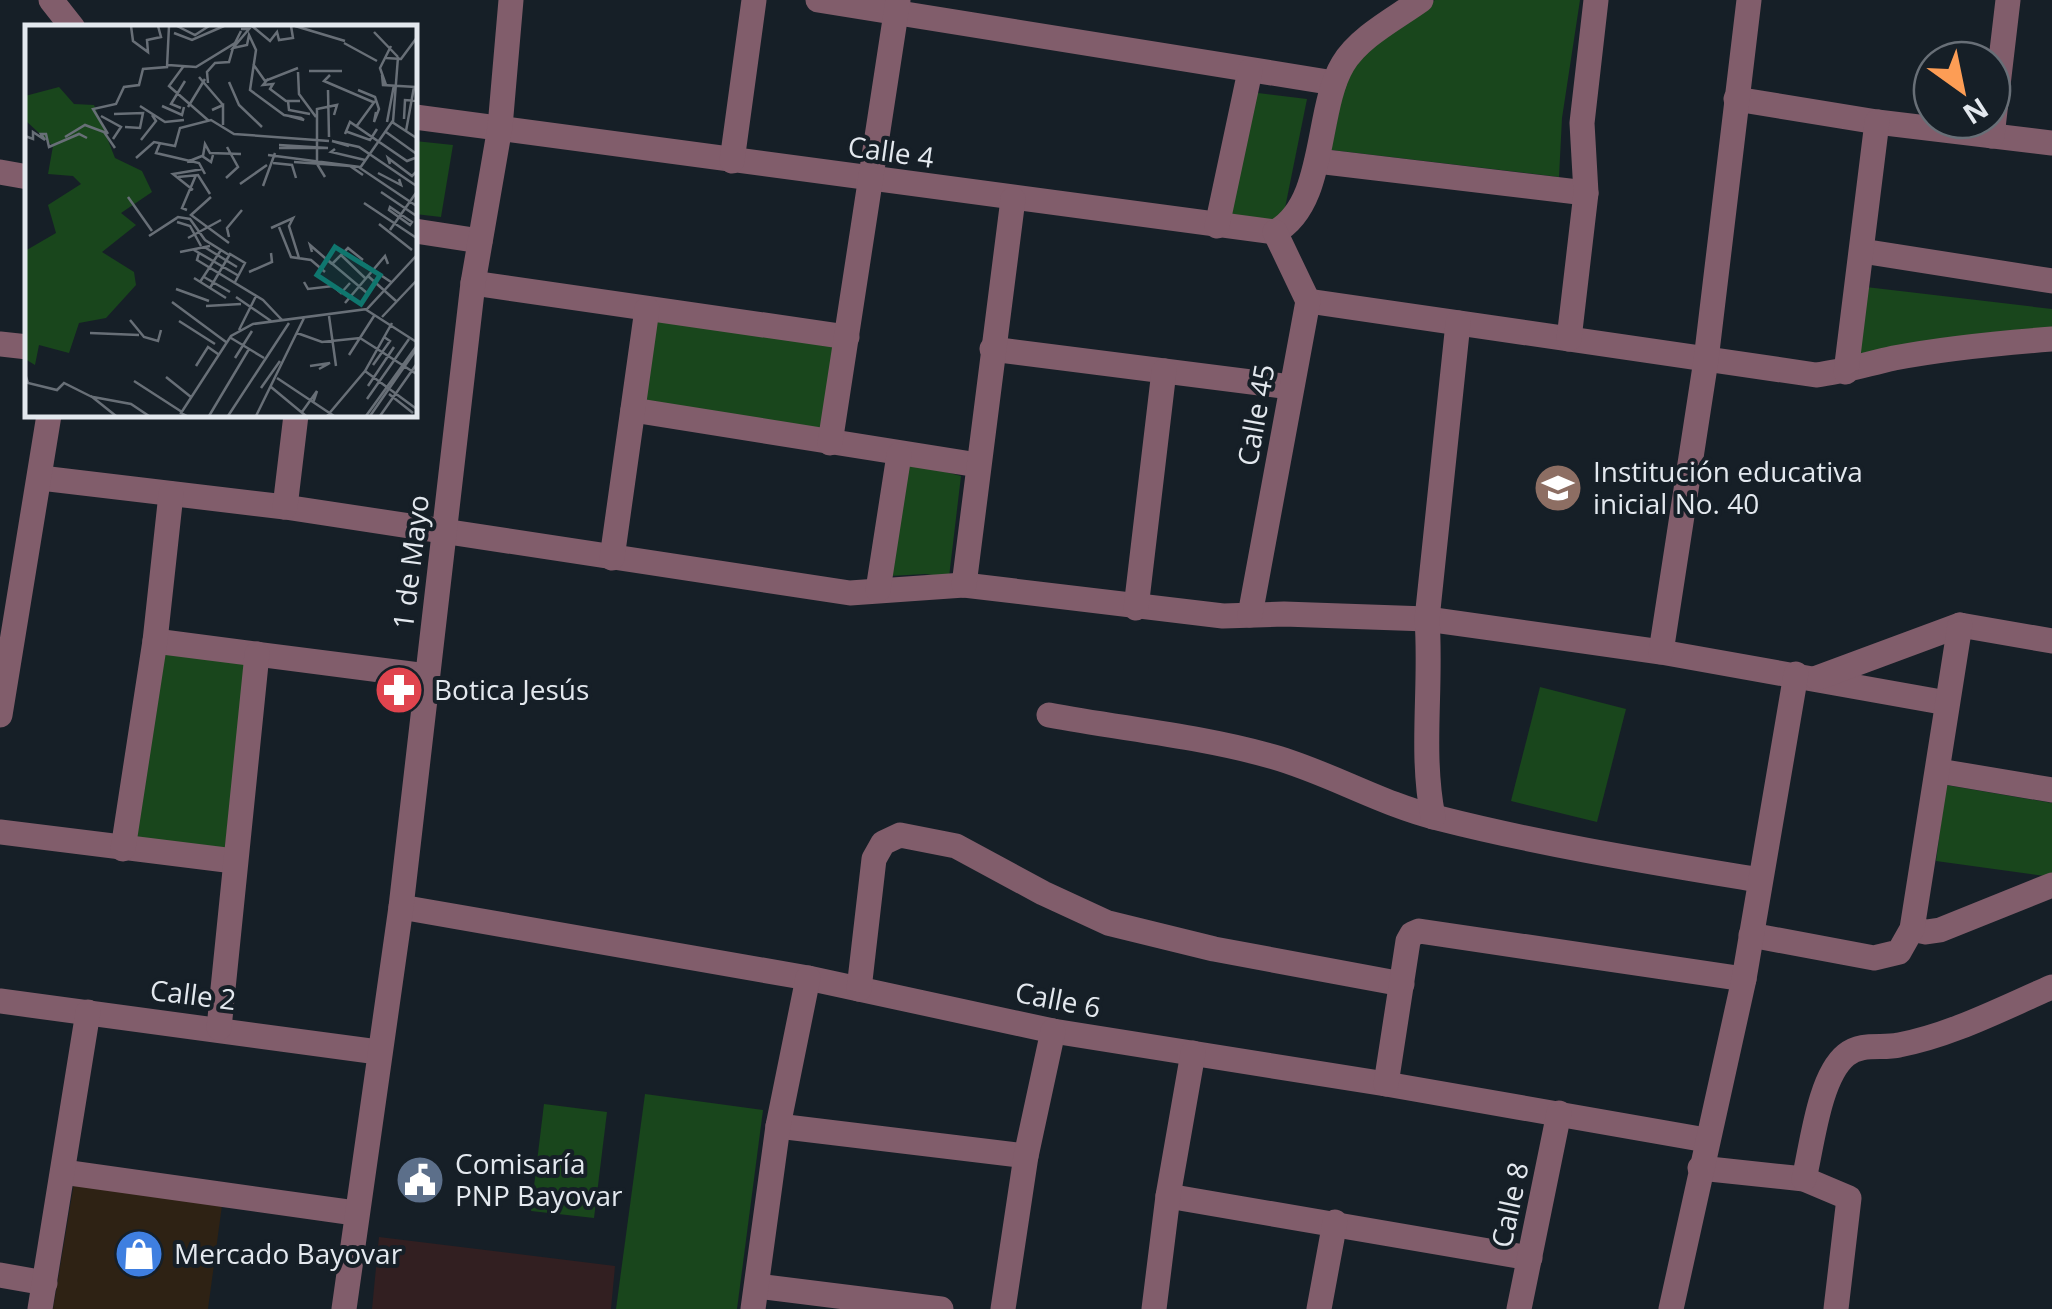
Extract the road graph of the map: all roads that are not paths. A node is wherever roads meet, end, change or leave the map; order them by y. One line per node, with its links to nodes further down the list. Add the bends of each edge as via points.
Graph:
1 (50, 0): 10 (street)
2 (512, 0): 18 (street, 1 de Mayo)
3 (754, 0): 21 (street)
4 (818, 0): 9 (street)
5 (1421, 0): 13 (street, via 1345,60)
6 (1596, 0): 24 (street, via 1582,123)
7 (1748, 0): 14 (street)
8 (2008, 0): 11 (street)
9 (896, 6): 12 (street); 23 (street)
10 (71, 25)
11 (2003, 40)
12 (1250, 71): 13 (street); 26 (street)
13 (1334, 83): 22 (street)
14 (1736, 98): 16 (street); 42 (street)
15 (418, 116): 18 (street, Calle 4)
16 (1877, 122): 17 (street); 30 (street)
17 (1912, 126)
18 (500, 127): 21 (street, Calle 4); 29 (street, 1 de Mayo)
19 (2012, 138): 20 (street)
20 (2052, 143)
21 (732, 161): 23 (street, Calle 4)
22 (1317, 161): 24 (street); 28 (street, via 1300,209)
23 (870, 180): 25 (street, Calle 4); 36 (street)
24 (1586, 193): 37 (street)
25 (1013, 199): 26 (street, Calle 4); 41 (street)
26 (1216, 226): 28 (street, Calle 4)
27 (418, 232): 29 (street)
28 (1275, 232): 33 (street)
29 (480, 240): 32 (street, 1 de Mayo)
30 (1862, 251): 31 (street); 44 (street)
31 (2052, 281)
32 (473, 283): 34 (street); 55 (street, 1 de Mayo)
33 (1308, 301): 35 (street); 45 (street, Calle 45)
34 (648, 309): 36 (street); 46 (street)
35 (1458, 323): 37 (street); 61 (street)
36 (847, 336): 49 (street)
37 (1569, 339): 42 (street)
38 (2052, 339): 44 (street, via 1947,349)
39 (0, 344): 40 (street)
40 (25, 347)
41 (992, 349): 43 (street); 51 (street)
42 (1706, 360): 44 (street, via 1816,375); 65 (street)
43 (1164, 371): 45 (street); 59 (street)
44 (1846, 372)
45 (1291, 387): 60 (street, Calle 45)
46 (633, 410): 49 (street); 56 (street)
47 (50, 418): 52 (street)
48 (296, 418): 54 (street)
49 (830, 443): 50 (street)
50 (899, 455): 51 (street); 58 (street)
51 (978, 465): 57 (street)
52 (42, 478): 53 (street); 70 (street)
53 (171, 494): 54 (street); 64 (street)
54 (284, 507): 55 (street)
55 (445, 533): 56 (street); 67 (street, 1 de Mayo)
56 (612, 558): 58 (street, via 850,593)
57 (964, 585): 58 (street); 59 (street)
58 (878, 590)
59 (1136, 608): 60 (street)
60 (1250, 615): 61 (street)
61 (1428, 618): 65 (street); 75 (street, via 1425,778)
62 (1960, 625): 63 (street); 68 (street); 69 (street)
63 (2052, 640)
64 (154, 641): 66 (street); 77 (street)
65 (1662, 652): 68 (street)
66 (256, 654): 67 (street); 78 (street)
67 (427, 676): 81 (street, 1 de Mayo)
68 (1806, 676): 69 (street); 79 (street)
69 (1947, 703): 73 (street)
70 (1, 707): 71 (street)
71 (0, 715)
72 (1049, 716): 75 (street, via 1270,756)
73 (1938, 771): 74 (street); 82 (street)
74 (2052, 790)
75 (1433, 817): 79 (street)
76 (0, 832): 77 (street)
77 (123, 848): 78 (street)
78 (234, 861): 91 (street)
79 (1759, 880): 83 (street)
80 (2052, 885): 82 (street, via 1940,930)
81 (401, 907): 84 (street, Calle 6); 93 (street, 1 de Mayo)
82 (1912, 929): 83 (street, via 1899,952 1874,958)
83 (1751, 935): 85 (street)
84 (808, 978): 88 (street, Calle 6); 97 (street)
85 (1744, 979): 86 (street, via 1419,931 1408,941); 98 (street)
86 (1402, 984): 88 (street, via 1214,950 1108,922 956,846 900,835 883,843 874,859); 95 (street)
87 (2052, 986): 102 (street, via 1955,1028 1847,1054 1822,1101)
88 (859, 989): 92 (street, Calle 6)
89 (0, 1000): 90 (street, Calle 2)
90 (88, 1012): 91 (street, Calle 2); 101 (street)
91 (220, 1028): 93 (street, Calle 2)
92 (1052, 1031): 94 (street, Calle 6); 99 (street)
93 (378, 1052): 104 (street, 1 de Mayo)
94 (1193, 1053): 95 (street, Calle 6); 103 (street)
95 (1386, 1084): 96 (street, Calle 6)
96 (1560, 1114): 98 (street, Calle 6); 106 (street, Calle 8)
97 (778, 1126): 99 (street); 109 (street)
98 (1706, 1140): 100 (street)
99 (1026, 1156): 114 (street)
100 (1700, 1168): 102 (street); 118 (street)
101 (62, 1172): 104 (street); 108 (street)
102 (1804, 1179): 119 (street, via 1849,1198)
103 (1168, 1196): 105 (street); 115 (street)
104 (355, 1213): 112 (street, 1 de Mayo)
105 (1335, 1222): 106 (street); 116 (street)
106 (1530, 1258): 117 (street, Calle 8)
107 (0, 1275): 108 (street)
108 (45, 1283): 111 (street)
109 (755, 1297): 110 (street)
110 (898, 1306): 113 (street)
111 (40, 1309)
112 (344, 1309)
113 (941, 1309)
114 (1003, 1309)
115 (1154, 1309)
116 (1319, 1309)
117 (1519, 1309)
118 (1671, 1309)
119 (1836, 1309)

